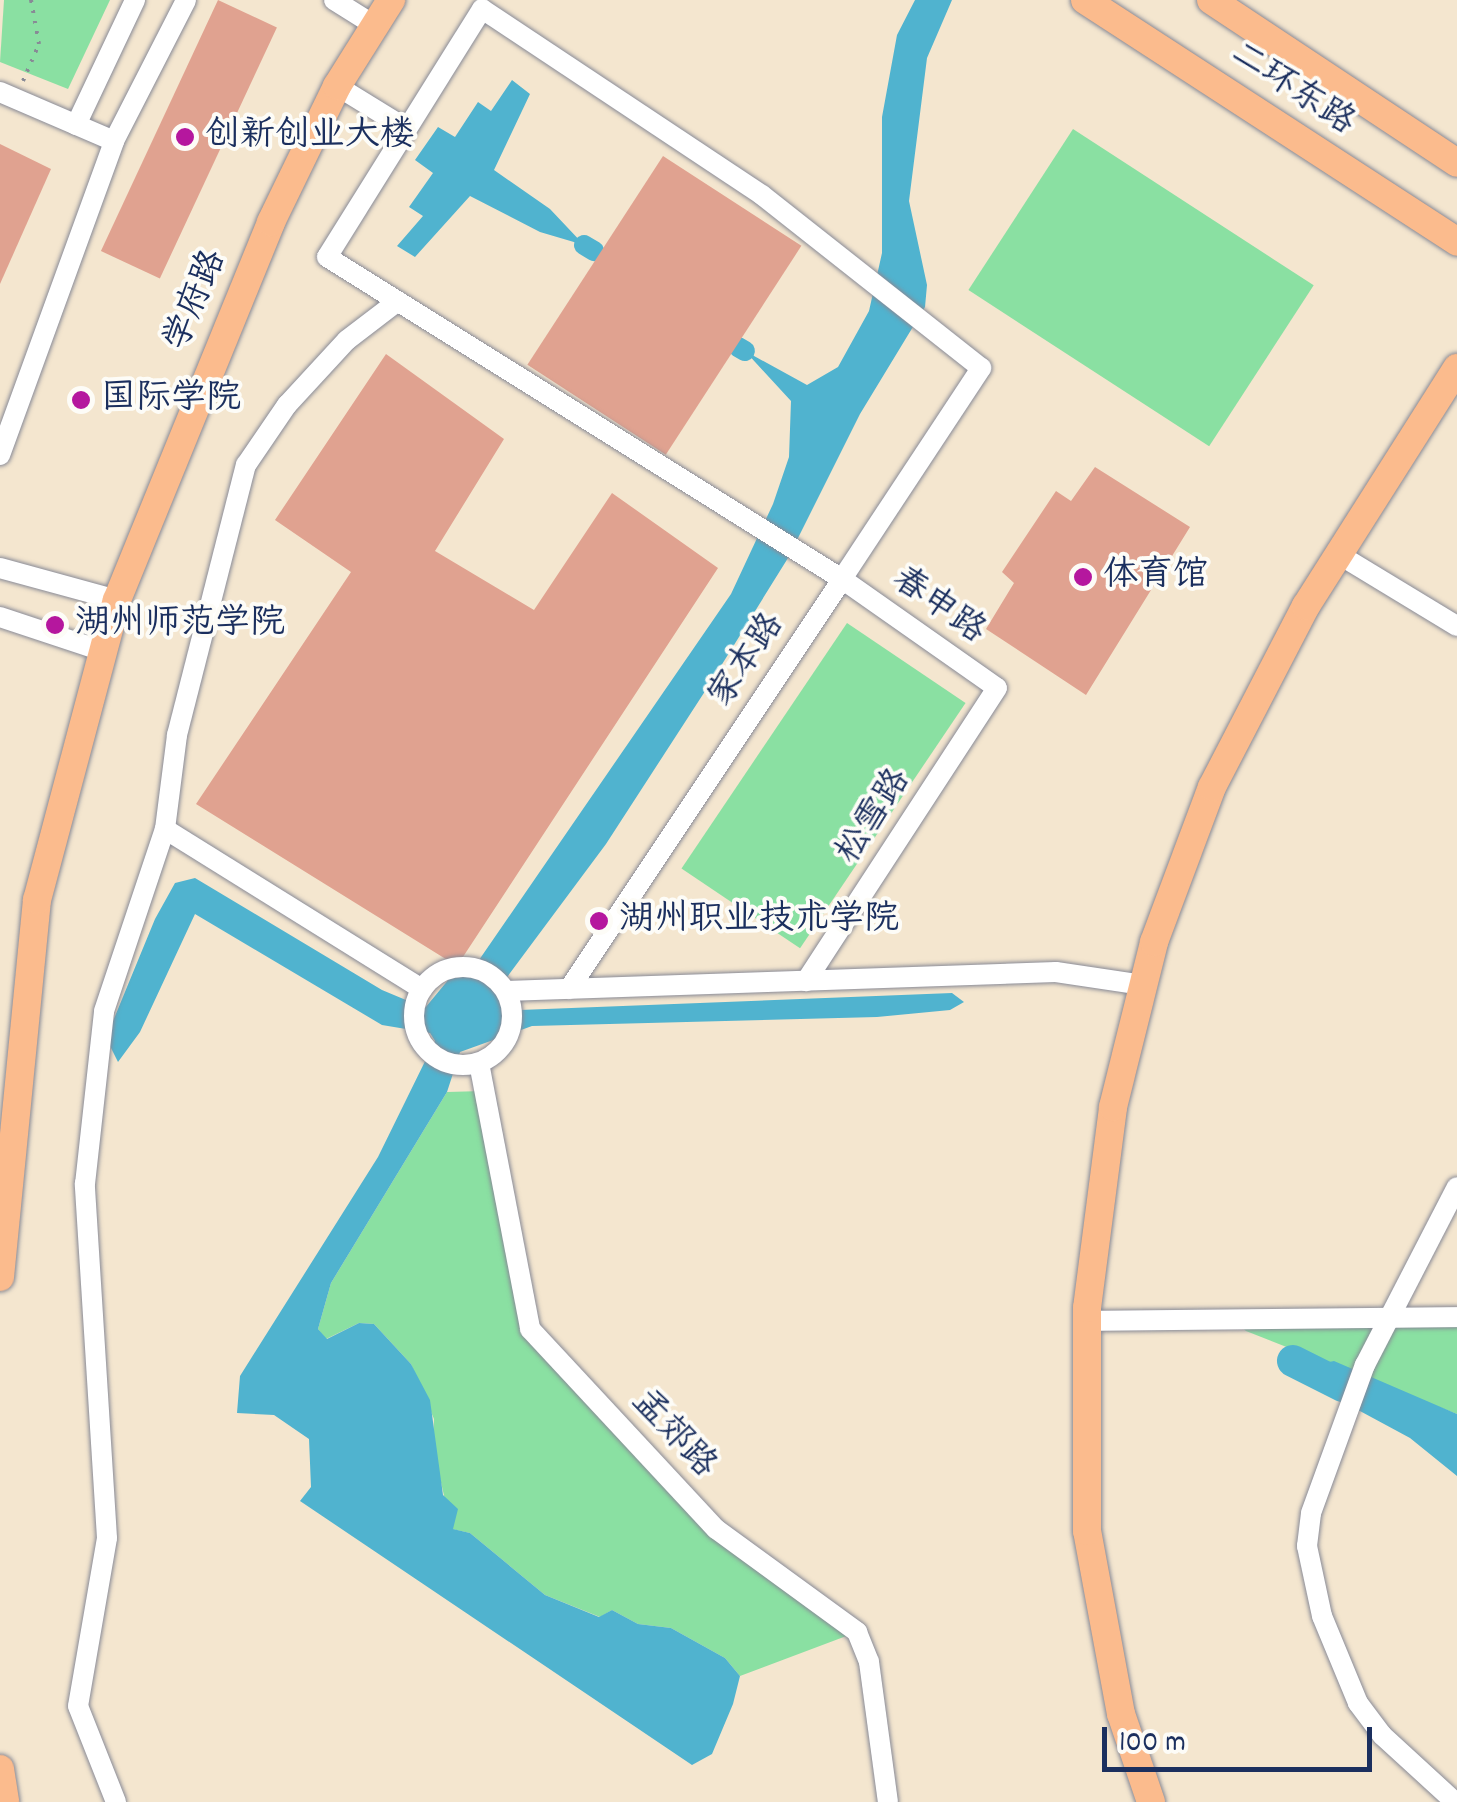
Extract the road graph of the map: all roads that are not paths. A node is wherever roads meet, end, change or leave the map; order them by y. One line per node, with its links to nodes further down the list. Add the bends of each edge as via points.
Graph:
1 (134, 0): 10 (street)
2 (186, 0): 12 (street)
3 (334, 0): 7 (street)
4 (391, 0): 7 (main road, 学府路)
5 (1085, 0): 14 (main road, 二环东路)
6 (1211, 0): 13 (main road, 二环东路)
7 (374, 25): 8 (main road, 学府路)
8 (337, 86): 11 (street); 21 (main road, 学府路, via 271,222)
9 (6, 95): 10 (street)
10 (76, 125): 12 (street)
11 (407, 129): 15 (street, 春申路, via 327,257); 20 (street, 家本路, via 482,10 869,274 982,368)
12 (114, 141): 17 (street)
13 (1457, 163)
14 (1457, 242)
15 (398, 301): 20 (street, 春申路); 26 (street, via 346,340 288,404 246,465 181,716)
16 (1457, 368): 18 (main road)
17 (0, 456)
18 (1338, 554): 23 (street); 28 (main road, via 1212,787)
19 (0, 568): 21 (street)
20 (842, 578): 25 (street, 春申路); 29 (street, 家本路)
21 (118, 600): 24 (main road, 学府路)
22 (0, 617): 24 (street)
23 (1457, 626)
24 (103, 651): 34 (main road, 学府路, via 37,900)
25 (997, 688): 27 (street, 松雪路)
26 (164, 829): 30 (street); 40 (street, via 104,1011 86,1184 107,1538 78,1706)
27 (806, 981): 28 (street, via 1056,972); 29 (street)
28 (1144, 986): 37 (main road, via 1113,1107)
29 (569, 989): 31 (street)
30 (419, 994): 31 (street, via 448,969 467,967); 32 (street, via 422,1041)
31 (507, 994): 32 (street, via 509,1035)
32 (468, 1064): 41 (street, 孟郊路, via 530,1329 716,1529 856,1632 869,1662)
33 (1457, 1186): 36 (street)
34 (0, 1277)
35 (1457, 1317): 36 (street)
36 (1387, 1318): 37 (street); 43 (street, via 1348,1406 1312,1513 1308,1546 1322,1616 1358,1703 1382,1735)
37 (1087, 1321): 42 (main road, via 1087,1531 1121,1714)
38 (0, 1770): 39 (main road)
39 (5, 1802)
40 (116, 1802)
41 (888, 1802)
42 (1151, 1802)
43 (1455, 1802)

